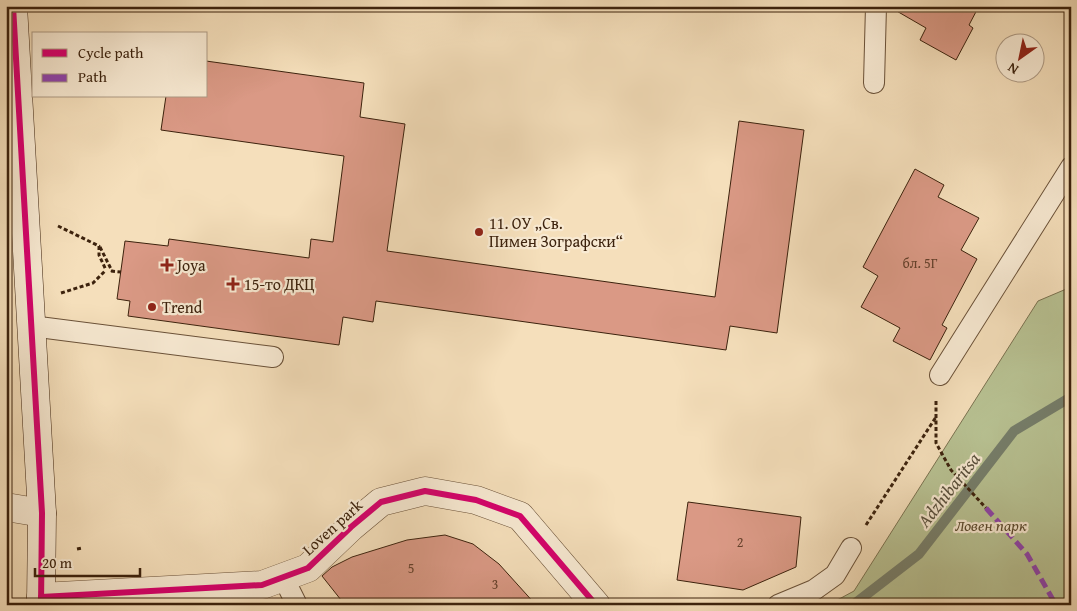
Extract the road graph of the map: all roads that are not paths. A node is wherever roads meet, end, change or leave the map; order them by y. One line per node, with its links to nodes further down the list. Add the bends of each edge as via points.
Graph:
1 (13, 6): 5 (street)
2 (876, 6): 3 (lane)
3 (874, 83)
4 (1071, 167): 7 (lane)
5 (31, 326): 6 (lane); 9 (street)
6 (273, 357)
7 (940, 375)
8 (6, 507): 9 (street)
9 (42, 512): 12 (street)
10 (851, 548): 15 (lane, via 835,575 814,590)
11 (283, 577): 12 (street, Loven park, via 262,585); 13 (lane); 14 (street, Loven park, via 308,568 381,502 425,491 476,500 520,516)
12 (41, 601)
13 (297, 605)
14 (596, 605)
15 (778, 605)

